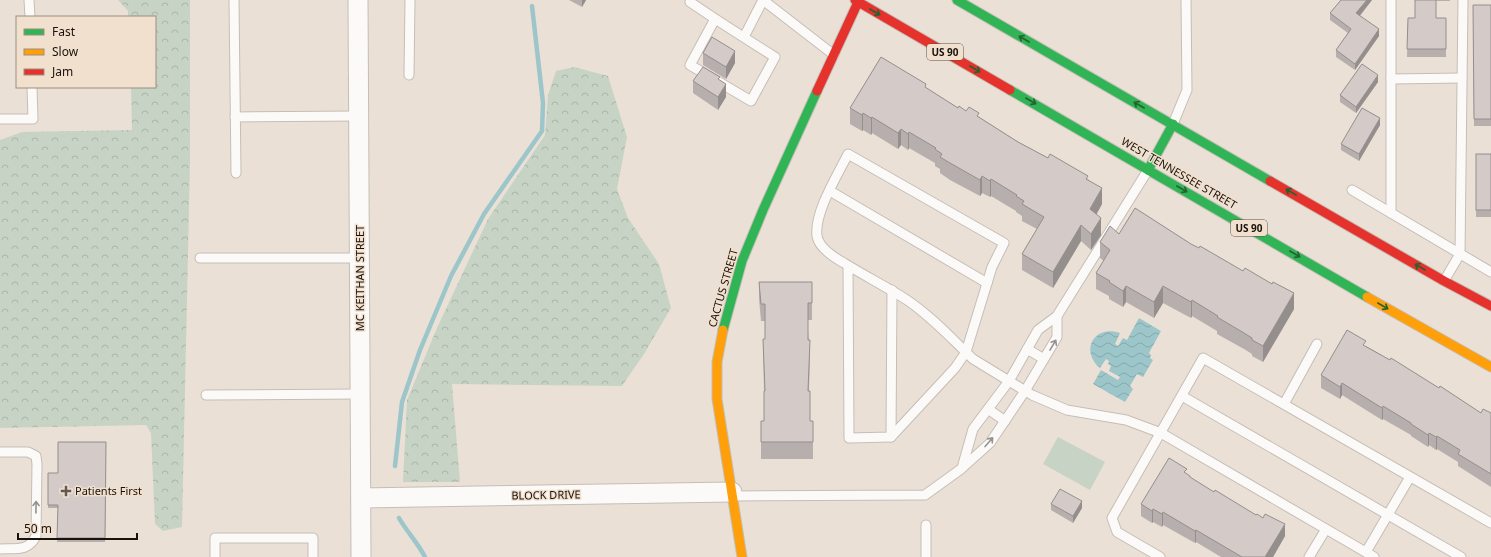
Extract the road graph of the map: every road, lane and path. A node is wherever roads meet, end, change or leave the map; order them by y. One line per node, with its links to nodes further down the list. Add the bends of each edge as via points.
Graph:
1 (29, 0): 11 (lane)
2 (234, 0): 20 (lane)
3 (358, 0): 19 (street, MC KEITHAN STREET)
4 (410, 0): 15 (lane)
5 (957, 0): 22 (main road, one-way to 5)
6 (1186, 0): 22 (lane, via 1187,90)
7 (1391, 0): 17 (lane)
8 (1463, 0): 16 (lane)
9 (858, 1): 14 (main road, CACTUS STREET); 23 (main road, WEST TENNESSEE STREET / US 90, one-way to 23)
10 (690, 2): 12 (lane)
11 (30, 16)
12 (715, 19): 13 (lane); 13 (lane, via 690,65 751,101 775,57)
13 (744, 37): 14 (lane, via 763,0)
14 (834, 54): 56 (main road, CACTUS STREET, via 742,261 722,332 717,362 717,399)
15 (409, 74)
16 (1462, 78): 17 (lane); 28 (lane)
17 (1391, 79): 27 (lane)
18 (32, 88): 21 (lane, via 33,119)
19 (359, 116): 20 (lane); 30 (street, MC KEITHAN STREET)
20 (235, 117): 24 (lane)
21 (0, 119)
22 (1173, 124): 23 (main road); 33 (main road, one-way to 22)
23 (1148, 170): 37 (lane); 42 (main road, WEST TENNESSEE STREET / US 90, one-way to 42)
24 (236, 173)
25 (1352, 190): 27 (lane)
26 (830, 191): 31 (lane, via 816,226 817,238 826,250); 34 (lane); 34 (lane, via 848,154 1004,243)
27 (1391, 213): 28 (lane)
28 (1460, 254): 32 (lane); 33 (lane)
29 (200, 258): 30 (lane)
30 (360, 258): 45 (street, MC KEITHAN STREET)
31 (848, 266): 35 (lane); 52 (lane, via 849,438)
32 (1491, 272)
33 (1444, 281): 36 (main road)
34 (987, 283): 40 (lane)
35 (892, 290): 40 (lane, via 934,321); 52 (lane)
36 (1491, 306)
37 (1057, 316): 39 (lane, via 1038,330); 41 (lane, one-way to 37, via 1057,338)
38 (1318, 344): 48 (lane)
39 (1027, 349): 41 (lane); 43 (lane)
40 (966, 352): 43 (lane); 52 (lane, via 955,368)
41 (1044, 359): 44 (lane)
42 (1491, 367)
43 (1009, 381): 44 (lane); 49 (lane)
44 (1025, 391): 50 (lane); 51 (lane, via 1067,410 1126,420)
45 (360, 394): 46 (lane); 57 (street, MC KEITHAN STREET)
46 (206, 395)
47 (1182, 396): 48 (lane, via 1203,358); 51 (lane); 58 (lane)
48 (1284, 404): 55 (lane)
49 (988, 409): 50 (lane); 54 (lane, via 973,429)
50 (1005, 421): 54 (lane, one-way to 50, via 990,442)
51 (1161, 432): 61 (lane); 69 (lane, via 1112,518 1117,532)
52 (891, 437)
53 (1, 452): 62 (lane, one-way to 53, via 25,548 36,536 37,464 36,456 28,452)
54 (961, 469): 56 (lane, via 925,495)
55 (1410, 477): 58 (lane); 59 (lane)
56 (732, 494): 57 (street, BLOCK DRIVE); 67 (main road, CACTUS STREET)
57 (361, 498): 66 (street, MC KEITHAN STREET)
58 (1388, 515): 63 (lane); 72 (lane)
59 (1491, 523)
60 (926, 525): 68 (lane)
61 (1326, 529): 63 (lane); 70 (lane)
62 (2, 549)
63 (1366, 552): 71 (lane)
64 (215, 557): 65 (lane, via 215,538 313,538)
65 (313, 557)
66 (361, 557)
67 (742, 557)
68 (926, 557)
69 (1160, 557)
70 (1309, 557)
71 (1374, 557)
72 (1461, 557)

